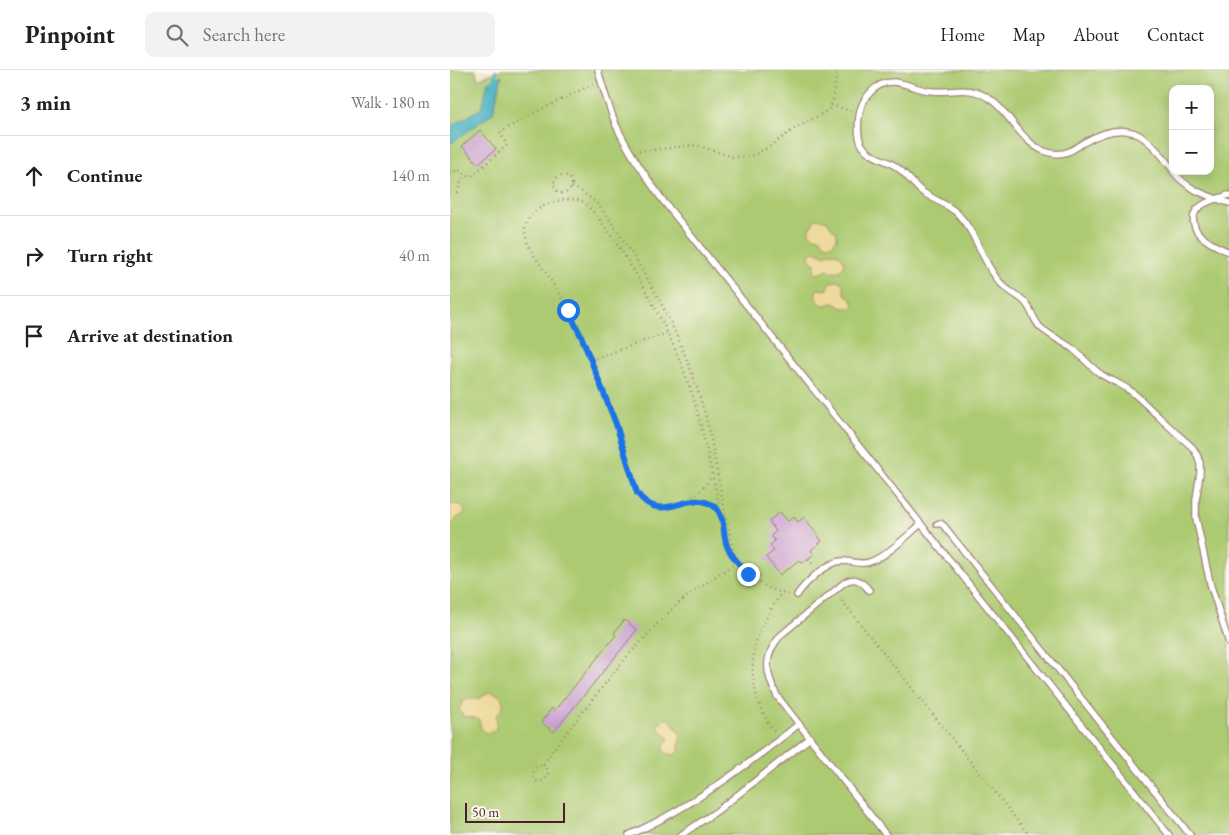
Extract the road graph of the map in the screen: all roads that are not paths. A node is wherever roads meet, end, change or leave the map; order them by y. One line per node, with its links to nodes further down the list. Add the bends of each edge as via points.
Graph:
1 (598, 70): 8 (lane, via 617,127 661,198)
2 (1169, 166): 12 (lane, via 1151,144 1126,130 1097,135 1060,154 1042,150 1025,138 997,104 972,90 940,92 885,83 872,90 859,113 861,145 901,169 928,196 955,211 967,224 996,278 1025,302 1038,325 1074,350 1103,376 1132,392 1193,448 1200,463 1196,518 1210,584)
3 (1177, 175): 5 (lane, via 1197,191)
4 (1229, 194): 5 (lane)
5 (1216, 198): 6 (lane); 7 (lane, via 1199,207 1194,224 1204,239)
6 (1229, 203)
7 (1229, 252)
8 (922, 524): 11 (lane, via 882,557 863,564 834,563 819,572); 18 (lane)
9 (937, 524): 19 (lane, via 944,526)
10 (869, 590): 13 (lane, via 856,579 850,580 774,643 768,659 769,677 777,696)
11 (797, 595)
12 (1229, 643)
13 (799, 724): 14 (lane); 15 (lane, via 693,801)
14 (810, 738): 16 (lane, via 718,811); 17 (lane)
15 (629, 835)
16 (680, 835)
17 (886, 835)
18 (1169, 835)
19 (1190, 835)

